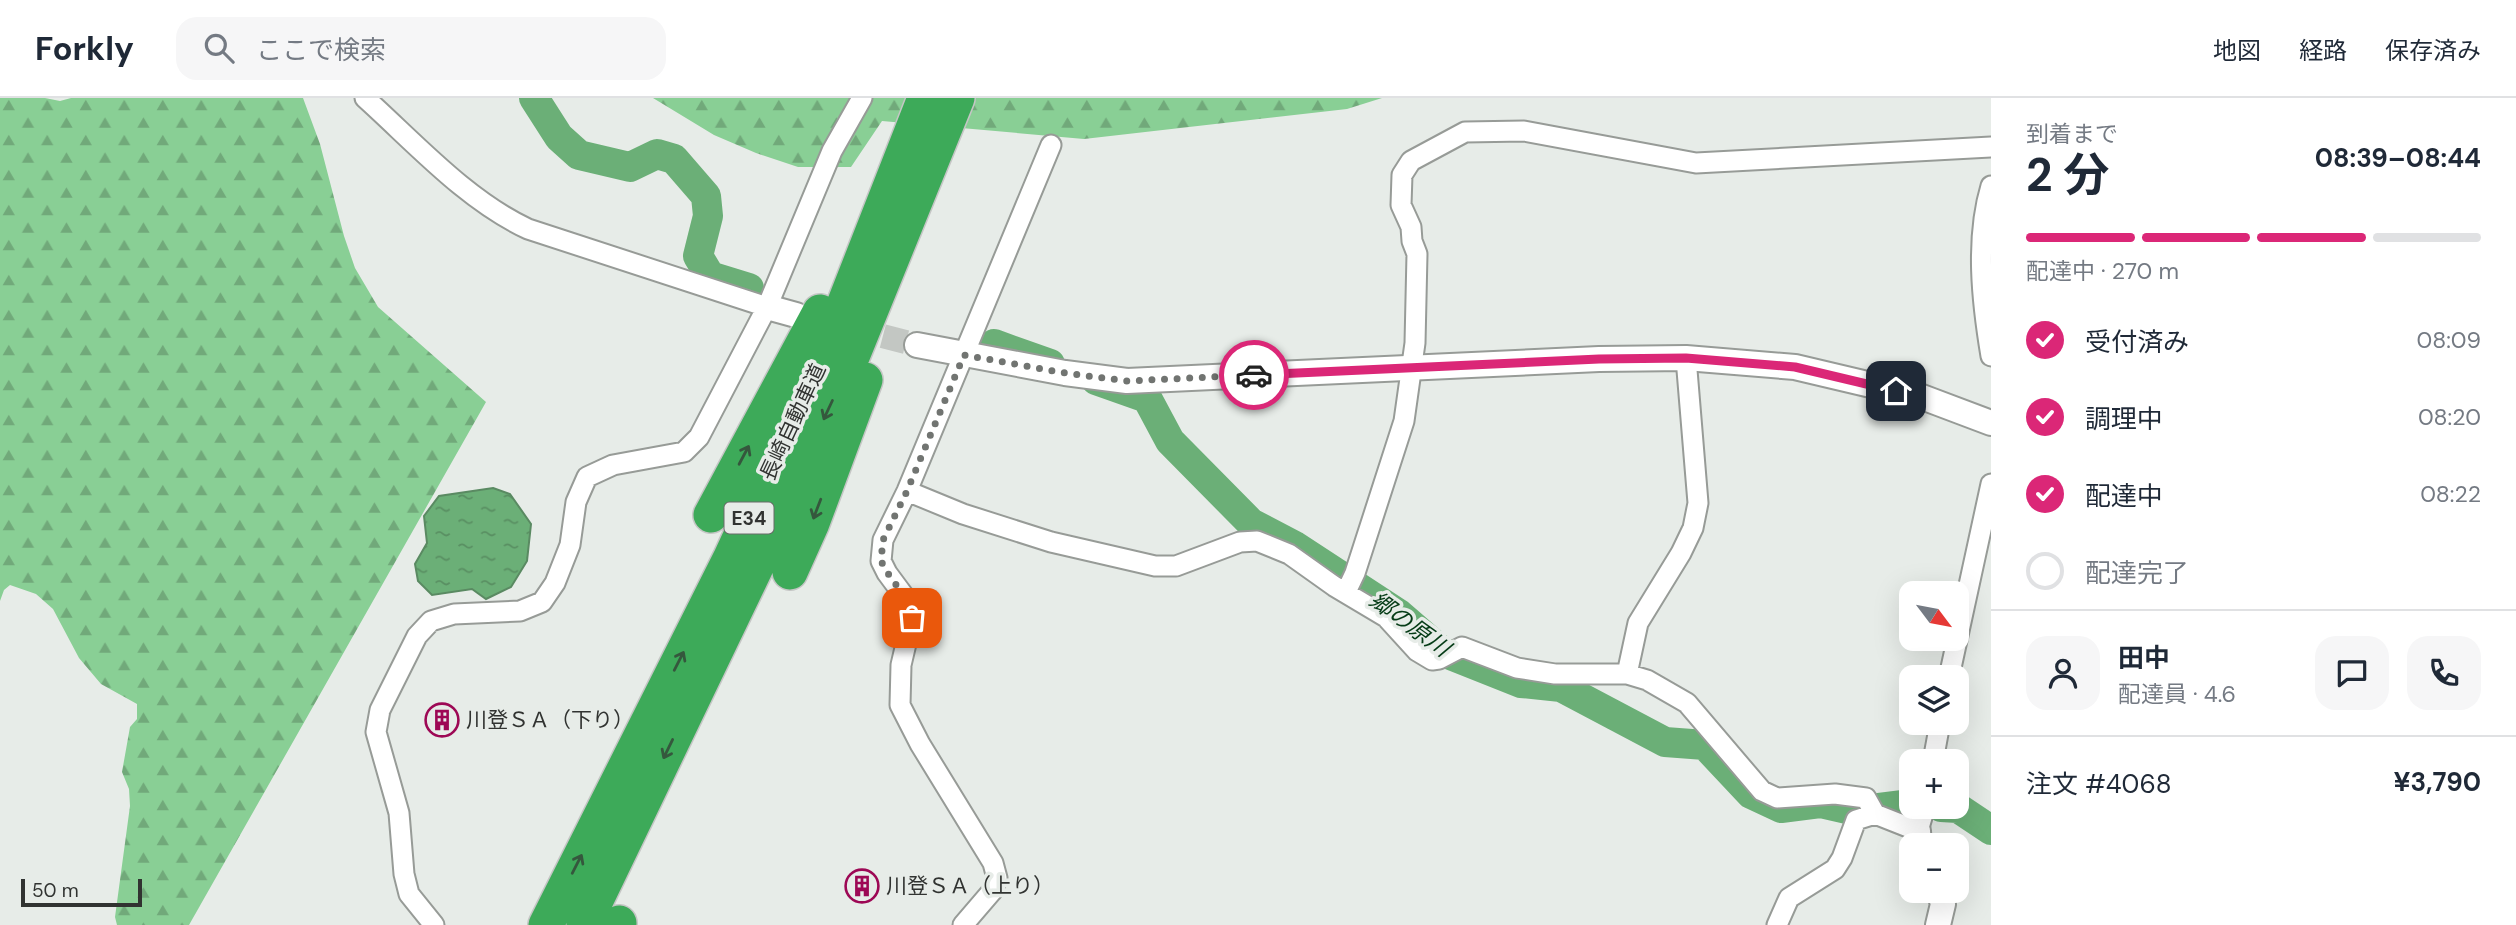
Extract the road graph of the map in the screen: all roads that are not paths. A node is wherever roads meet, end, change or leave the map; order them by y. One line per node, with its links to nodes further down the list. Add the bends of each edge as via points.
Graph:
1 (365, 98): 9 (street, via 483,204 507,219)
2 (862, 98): 9 (street, via 832,150)
3 (925, 98): 7 (highway, 長崎自動車道 / E34)
4 (959, 98): 20 (highway, one-way to 20, via 925,222); 29 (highway, 長崎自動車道 / E34, one-way to 29, via 849,364)
5 (1051, 145): 12 (street)
6 (1991, 147): 15 (street, via 1696,163 1524,131 1465,132 1411,162 1402,175 1401,205 1417,254)
7 (898, 167): 19 (highway, one-way to 7); 28 (highway, 長崎自動車道 / E34, one-way to 7, via 731,557 813,382)
8 (1991, 186): 13 (street, via 1982,256)
9 (767, 307): 10 (street); 27 (street, via 699,437 684,452 613,465 587,477 576,502 570,545 542,602 520,611 454,614 431,621 417,636 380,710 376,733 399,813 409,894)
10 (796, 315)
11 (917, 345): 12 (street)
12 (964, 355): 15 (street, via 1127,381); 18 (street)
13 (1991, 356)
14 (1686, 358): 15 (street); 16 (street, via 1795,367 1922,397); 23 (street, via 1698,503 1693,528 1638,623)
15 (1410, 368): 21 (street, via 1404,421)
16 (1991, 423)
17 (1991, 484): 22 (street)
18 (907, 491): 21 (street, via 1051,542 1155,566 1176,566 1240,542 1257,541 1289,554); 30 (street, via 883,540 881,561 907,600 912,618 901,664 900,705 993,863 997,878 993,890)
19 (711, 515)
20 (790, 572)
21 (1346, 592): 23 (street, via 1386,617 1417,651 1432,660 1462,648 1517,668 1555,674)
22 (1952, 665)
23 (1627, 674): 24 (street, via 1687,703 1762,791 1777,797 1835,794)
24 (1871, 806): 25 (street); 31 (street, via 1856,820 1835,869 1789,898)
25 (1921, 824)
26 (1943, 903): 32 (street)
27 (434, 925)
28 (546, 925)
29 (584, 925)
30 (963, 925)
31 (1777, 925)
32 (1938, 925)

